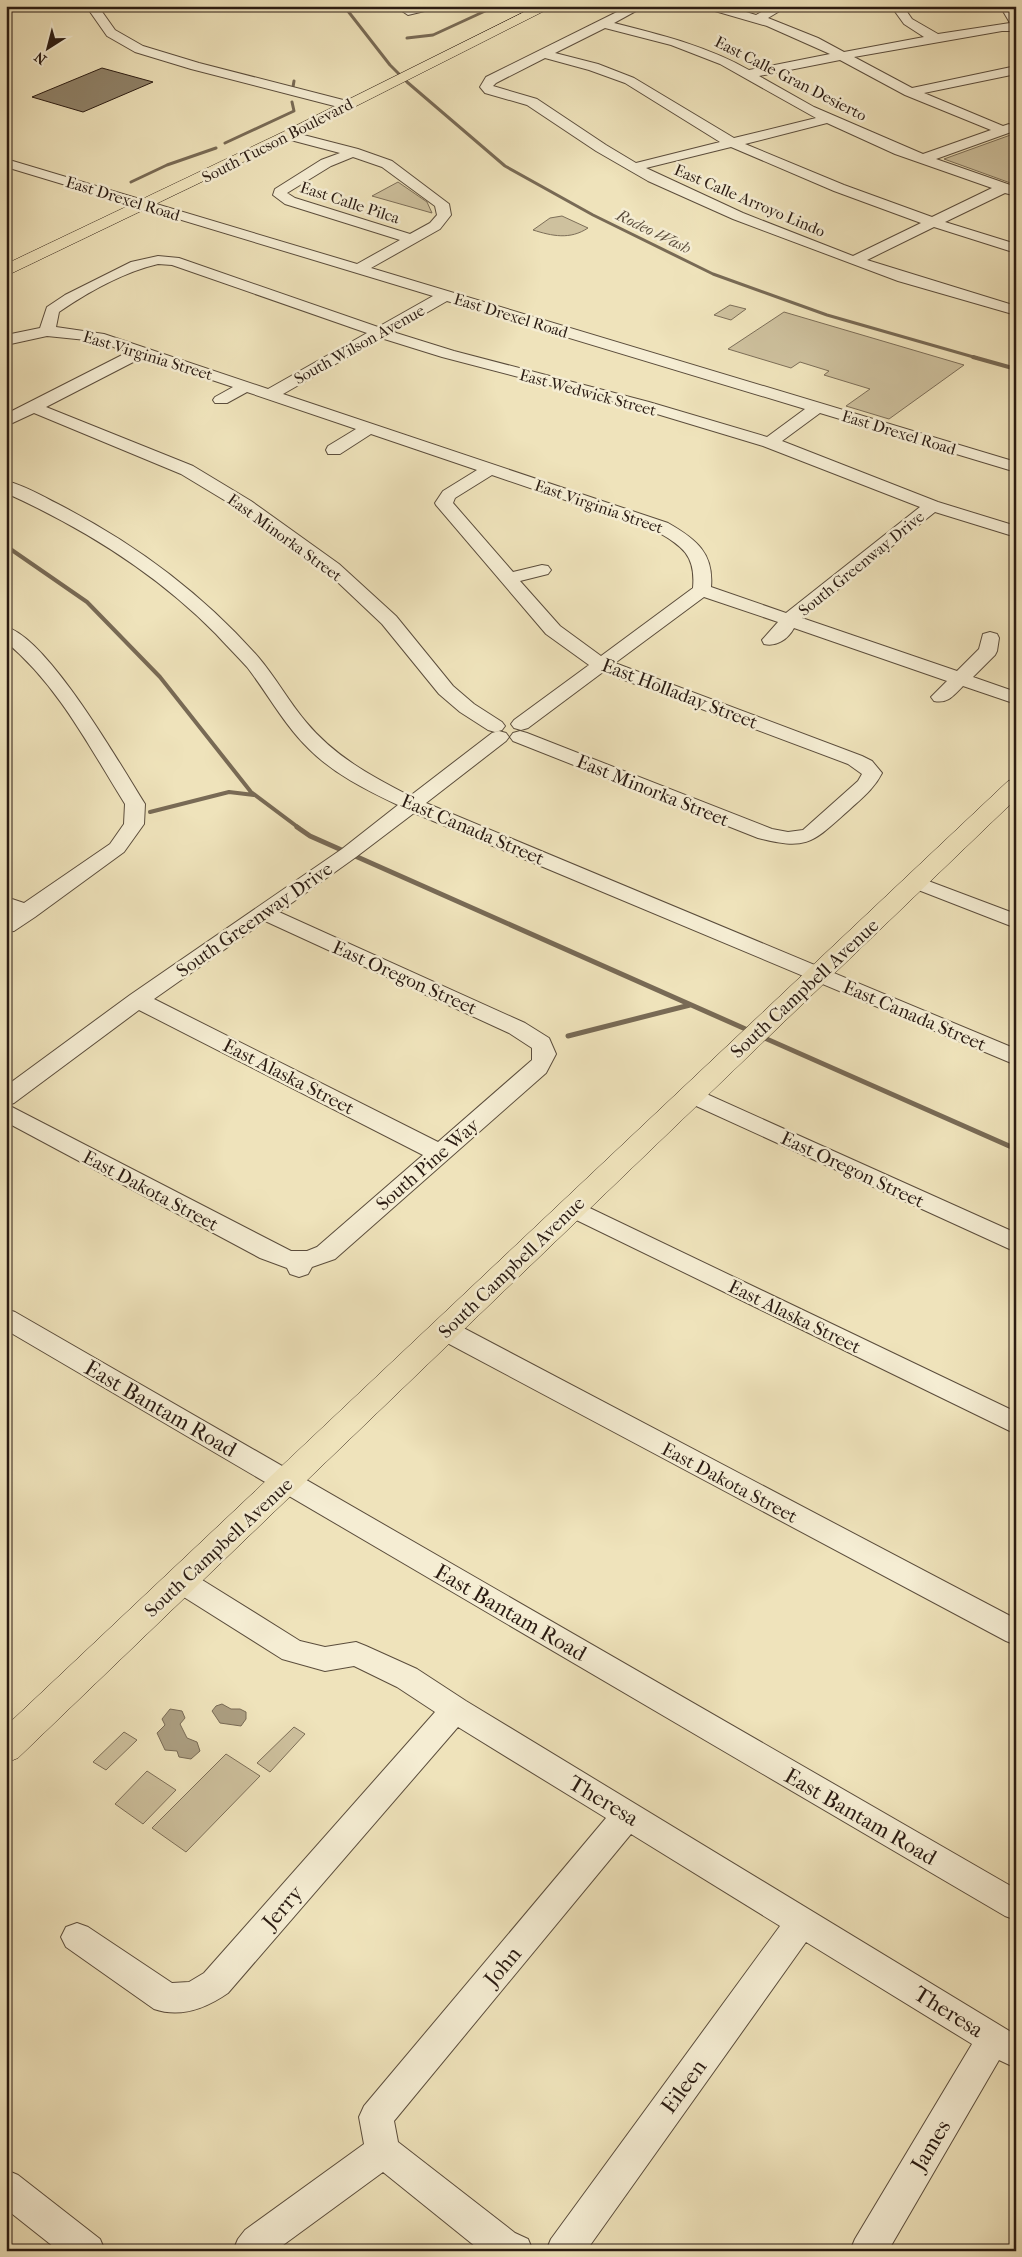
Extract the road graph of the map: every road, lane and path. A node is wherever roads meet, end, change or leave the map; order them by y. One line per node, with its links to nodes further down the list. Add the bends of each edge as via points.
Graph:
1 (92, 6): 22 (street, via 104,26 122,40 145,51 246,84)
2 (429, 6): 10 (street)
3 (524, 6): 19 (main road, South Tucson Boulevard)
4 (547, 6): 19 (main road, South Tucson Boulevard)
5 (639, 6): 13 (street)
6 (712, 6): 11 (street)
7 (782, 6): 11 (street)
8 (897, 6): 15 (street, via 899,14 908,22)
9 (1006, 6): 12 (street)
10 (408, 11)
11 (756, 19): 17 (street, via 814,40)
12 (1016, 23)
13 (604, 24): 16 (street); 20 (street, East Calle Gran Desierto, via 675,42 724,61)
14 (1016, 27): 15 (street)
15 (936, 38): 17 (street)
16 (544, 54): 27 (street, via 604,70 640,86); 31 (street, East Calle Arroyo Lindo, via 481,87 532,102)
17 (843, 56): 20 (street); 21 (street)
18 (1016, 70): 21 (street)
19 (397, 74): 22 (main road, South Tucson Boulevard)
20 (747, 74): 23 (street, East Calle Gran Desierto)
21 (910, 92): 25 (street)
22 (334, 105): 26 (main road, South Tucson Boulevard); 33 (main road, South Tucson Boulevard)
23 (828, 119): 27 (street); 29 (street, East Calle Gran Desierto)
24 (1016, 126): 25 (street)
25 (1002, 130): 29 (street)
26 (288, 135): 28 (street); 34 (main road, South Tucson Boulevard)
27 (733, 143): 31 (street); 35 (street, via 845,192)
28 (353, 152): 36 (street, via 387,164 442,204 444,215 435,226); 36 (street, East Calle Pilca, via 326,162 276,196)
29 (923, 159): 32 (street, East Calle Gran Desierto)
30 (6, 163): 33 (street, East Drexel Road)
31 (635, 168): 39 (street, East Calle Arroyo Lindo, via 738,216)
32 (1010, 190): 35 (street)
33 (130, 200): 34 (street, East Drexel Road); 38 (main road, South Tucson Boulevard)
34 (146, 205): 40 (street, East Drexel Road); 41 (main road, South Tucson Boulevard)
35 (932, 223): 37 (street); 39 (street)
36 (411, 240): 40 (street)
37 (1016, 249)
38 (6, 258)
39 (854, 262): 43 (street, East Calle Arroyo Lindo)
40 (359, 269): 42 (street, East Drexel Road)
41 (6, 271)
42 (446, 295): 45 (street, South Wilson Avenue); 52 (street, East Drexel Road)
43 (1016, 311)
44 (47, 331): 45 (street, East Wedwick Street, via 52,310 70,298 136,265 156,259 199,269); 46 (street, East Virginia Street); 47 (street, East Virginia Street, via 99,337)
45 (380, 332): 49 (street, South Wilson Avenue); 55 (street, East Wedwick Street, via 495,368 614,397)
46 (6, 340)
47 (140, 352): 48 (street, East Virginia Street); 51 (street)
48 (247, 386): 49 (street, East Virginia Street); 50 (street, East Virginia Street)
49 (271, 394): 54 (street, East Virginia Street)
50 (221, 400)
51 (33, 407): 53 (street); 74 (street, East Minorka Street, via 186,470 245,505 333,568 389,620 446,690)
52 (818, 408): 55 (street); 57 (street, East Drexel Road)
53 (6, 421)
54 (370, 428): 56 (street); 58 (street, East Virginia Street)
55 (769, 443): 60 (street, East Wedwick Street)
56 (334, 450)
57 (1016, 467)
58 (491, 469): 63 (street, East Holladay Street, via 449,495 442,503); 64 (street, East Virginia Street, via 662,527 679,536 694,549 703,566)
59 (6, 486): 76 (street, East Canada Street, via 78,521 155,571 220,628 252,663 315,744 366,781)
60 (932, 506): 61 (street, East Wedwick Street); 65 (street, South Greenway Drive)
61 (1016, 532)
62 (542, 570): 63 (street)
63 (510, 578): 69 (street, East Holladay Street, via 553,630)
64 (702, 590): 65 (street); 69 (street)
65 (789, 620): 68 (street, via 783,631); 70 (street)
66 (6, 633): 80 (street, via 32,654 67,697 135,804 134,824 117,848)
67 (990, 638): 70 (street, via 988,651)
68 (771, 640)
69 (602, 665): 73 (street); 77 (street, East Holladay Street, via 854,760 872,773 866,784 810,834)
70 (960, 679): 71 (street); 72 (street)
71 (941, 697)
72 (1016, 698)
73 (521, 731): 74 (street, via 509,722); 77 (street, East Minorka Street, via 765,834)
74 (497, 732): 76 (street, South Greenway Drive)
75 (1011, 797): 78 (main road, South Campbell Avenue)
76 (411, 804): 81 (street, South Greenway Drive); 84 (street, East Canada Street)
77 (786, 839)
78 (915, 882): 82 (street); 84 (main road, South Campbell Avenue)
79 (6, 903): 80 (street)
80 (27, 912): 83 (street)
81 (264, 913): 85 (street, South Greenway Drive); 86 (street, East Oregon Street, via 517,1028)
82 (1016, 922)
83 (6, 926)
84 (818, 975): 87 (street, East Canada Street); 88 (main road, South Campbell Avenue)
85 (138, 1000): 89 (street, South Greenway Drive); 91 (street, East Alaska Street)
86 (549, 1048): 91 (street, South Pine Way, via 538,1068)
87 (1016, 1058)
88 (691, 1095): 92 (main road, South Campbell Avenue); 93 (street, East Oregon Street)
89 (6, 1098)
90 (6, 1112): 94 (street, East Dakota Street, via 269,1252)
91 (439, 1153): 94 (street, South Pine Way, via 326,1253)
92 (573, 1208): 96 (main road, South Campbell Avenue); 97 (street, East Alaska Street)
93 (1016, 1243)
94 (299, 1264)
95 (6, 1318): 98 (street, East Bantam Road)
96 (445, 1330): 98 (main road, South Campbell Avenue); 100 (street, East Dakota Street)
97 (1016, 1424)
98 (287, 1481): 99 (main road, South Campbell Avenue); 104 (street, East Bantam Road)
99 (181, 1582): 101 (street, Theresa, via 292,1651 325,1659 356,1654 407,1678); 102 (main road, South Campbell Avenue)
100 (1016, 1633)
101 (455, 1710): 103 (street, Theresa); 106 (street, Jerry, via 216,1983 204,1991 182,2000 166,1998)
102 (6, 1748)
103 (628, 1814): 105 (street, Theresa); 108 (street, John, via 376,2117)
104 (1016, 1906)
105 (802, 1921): 107 (street, Theresa); 113 (street, Eileen)
106 (76, 1937)
107 (1005, 2046): 114 (street, James)
108 (384, 2151): 110 (street); 112 (street, via 502,2245)
109 (6, 2186): 111 (street)
110 (260, 2248)
111 (88, 2251)
112 (515, 2251)
113 (564, 2251)
114 (868, 2251)

